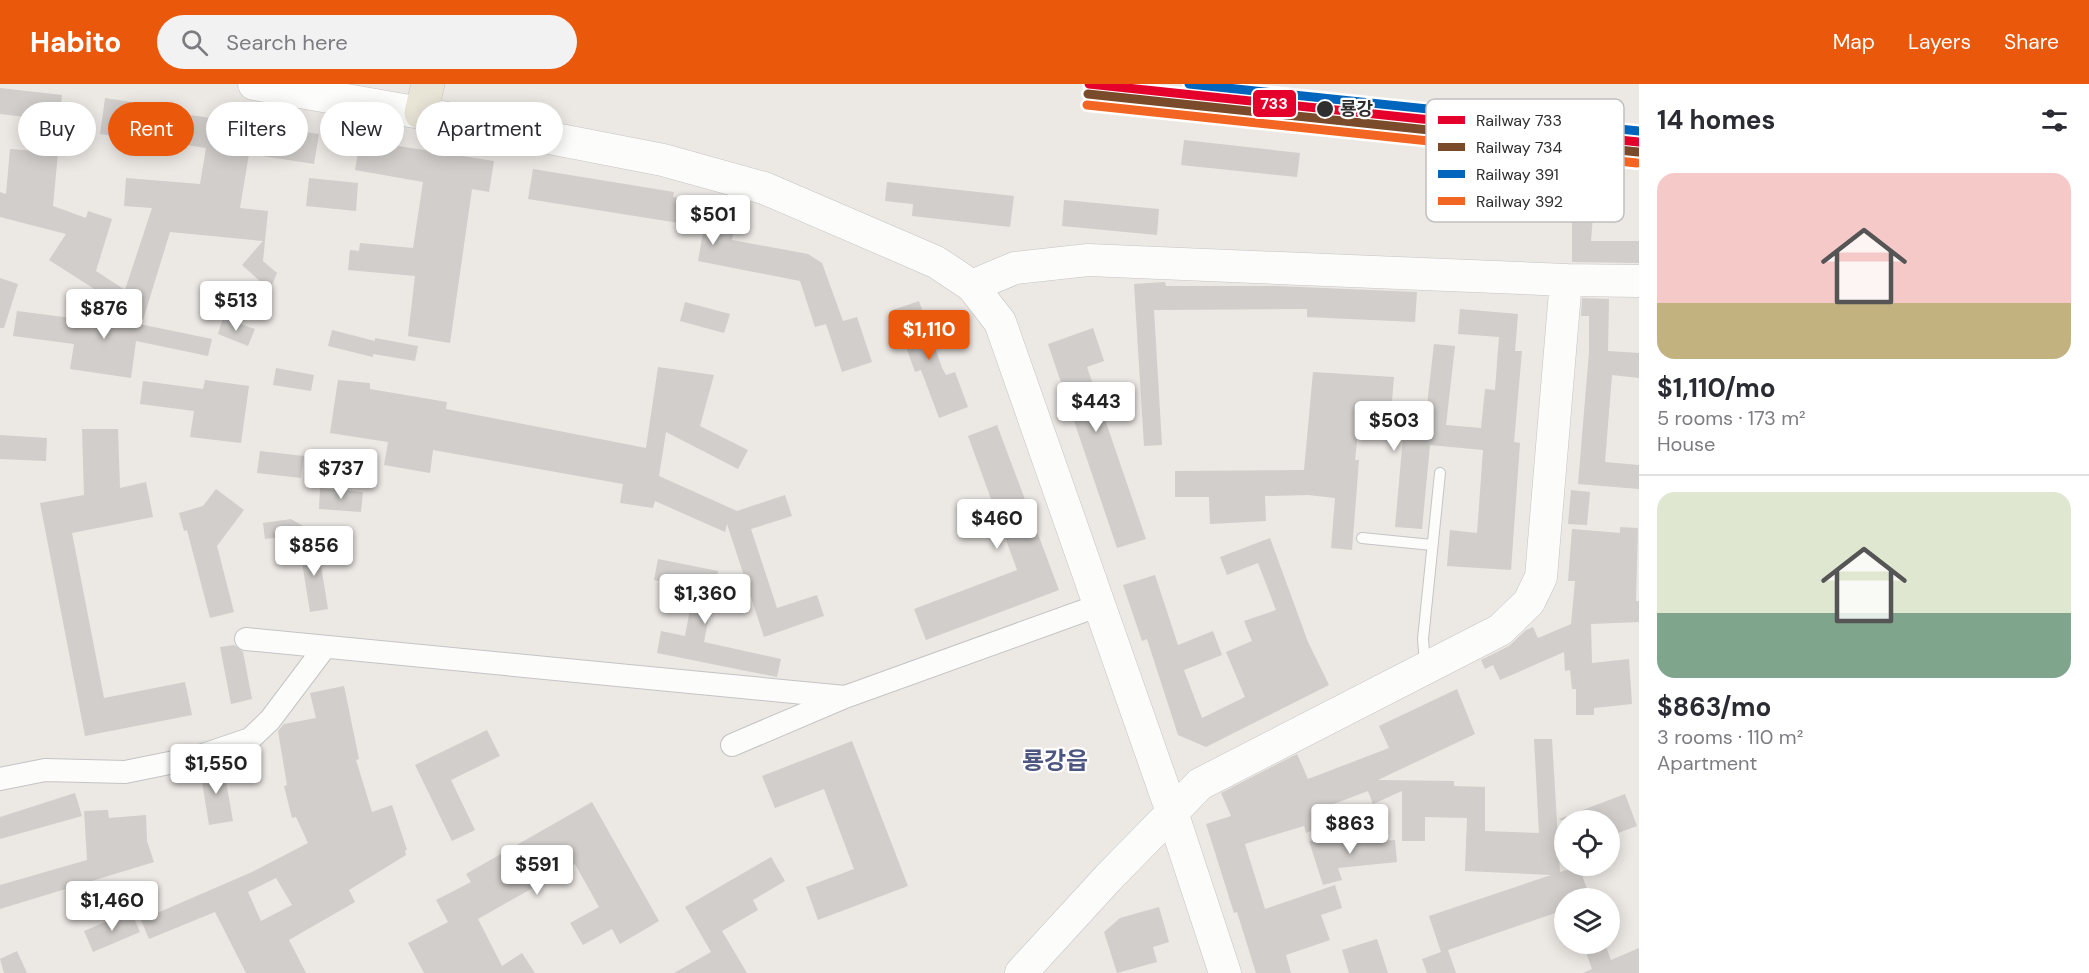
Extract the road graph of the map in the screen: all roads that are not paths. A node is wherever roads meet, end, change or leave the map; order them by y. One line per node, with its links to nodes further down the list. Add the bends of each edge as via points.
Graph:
1 (254, 84): 2 (street)
2 (424, 99): 5 (street, via 764,188 936,262)
3 (1566, 280): 4 (street); 5 (street, via 1088,260 1015,268); 12 (street, via 1541,577 1529,602 1500,630)
4 (1639, 281)
5 (972, 286): 9 (street, via 1000,322)
6 (1440, 473): 8 (lane)
7 (1362, 538): 8 (lane)
8 (1432, 545): 12 (lane, via 1424,639)
9 (1100, 605): 13 (street); 16 (street)
10 (246, 639): 11 (street)
11 (325, 647): 13 (street); 15 (street, via 270,720 250,739 194,758 125,772 45,770)
12 (1426, 669): 16 (street, via 1200,784)
13 (845, 697): 14 (street)
14 (732, 745)
15 (0, 779)
16 (1172, 812): 17 (street); 18 (street)
17 (1021, 973)
18 (1225, 973)

